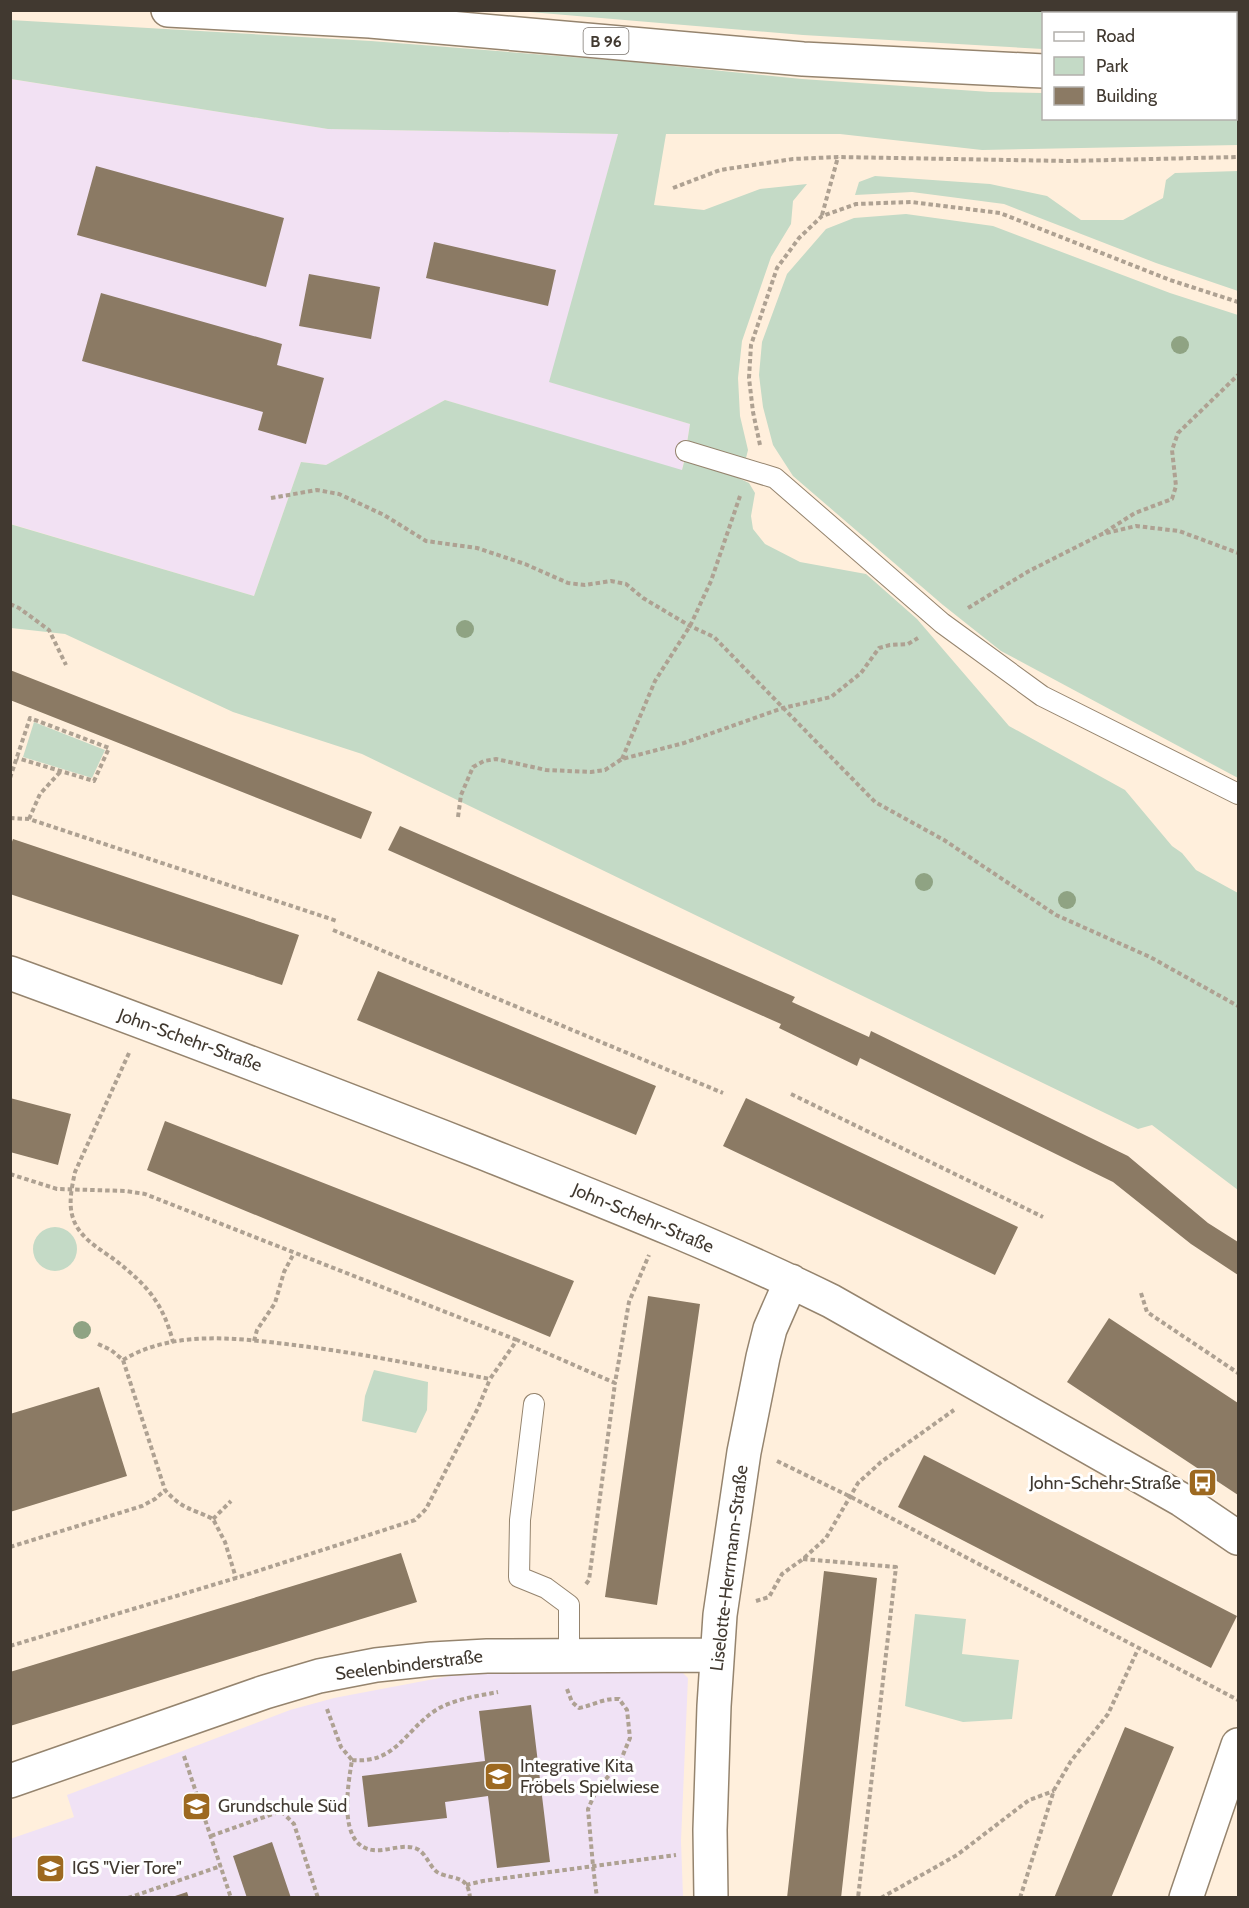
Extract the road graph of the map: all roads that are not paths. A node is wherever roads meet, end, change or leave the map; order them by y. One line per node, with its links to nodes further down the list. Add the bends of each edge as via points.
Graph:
1 (168, 10): 2 (street, B 96, via 370,21 803,59)
2 (1042, 71)
3 (686, 451): 4 (lane, via 775,478 942,623 1042,696)
4 (1239, 794)
5 (10, 973): 6 (street, John-Schehr-Straße, via 282,1074 663,1224)
6 (791, 1281): 8 (street, John-Schehr-Straße, via 1182,1500); 10 (street, Liselotte-Herrmann-Straße, via 770,1329 744,1452)
7 (534, 1404): 9 (lane, via 520,1520 519,1577 546,1588 569,1605)
8 (1239, 1538)
9 (569, 1654): 10 (street, Seelenbinderstraße); 12 (street, Seelenbinderstraße, via 432,1659 320,1676)
10 (716, 1655): 13 (street, Liselotte-Herrmann-Straße)
11 (1239, 1745): 14 (street)
12 (10, 1781)
13 (711, 1898)
14 (1186, 1898)

